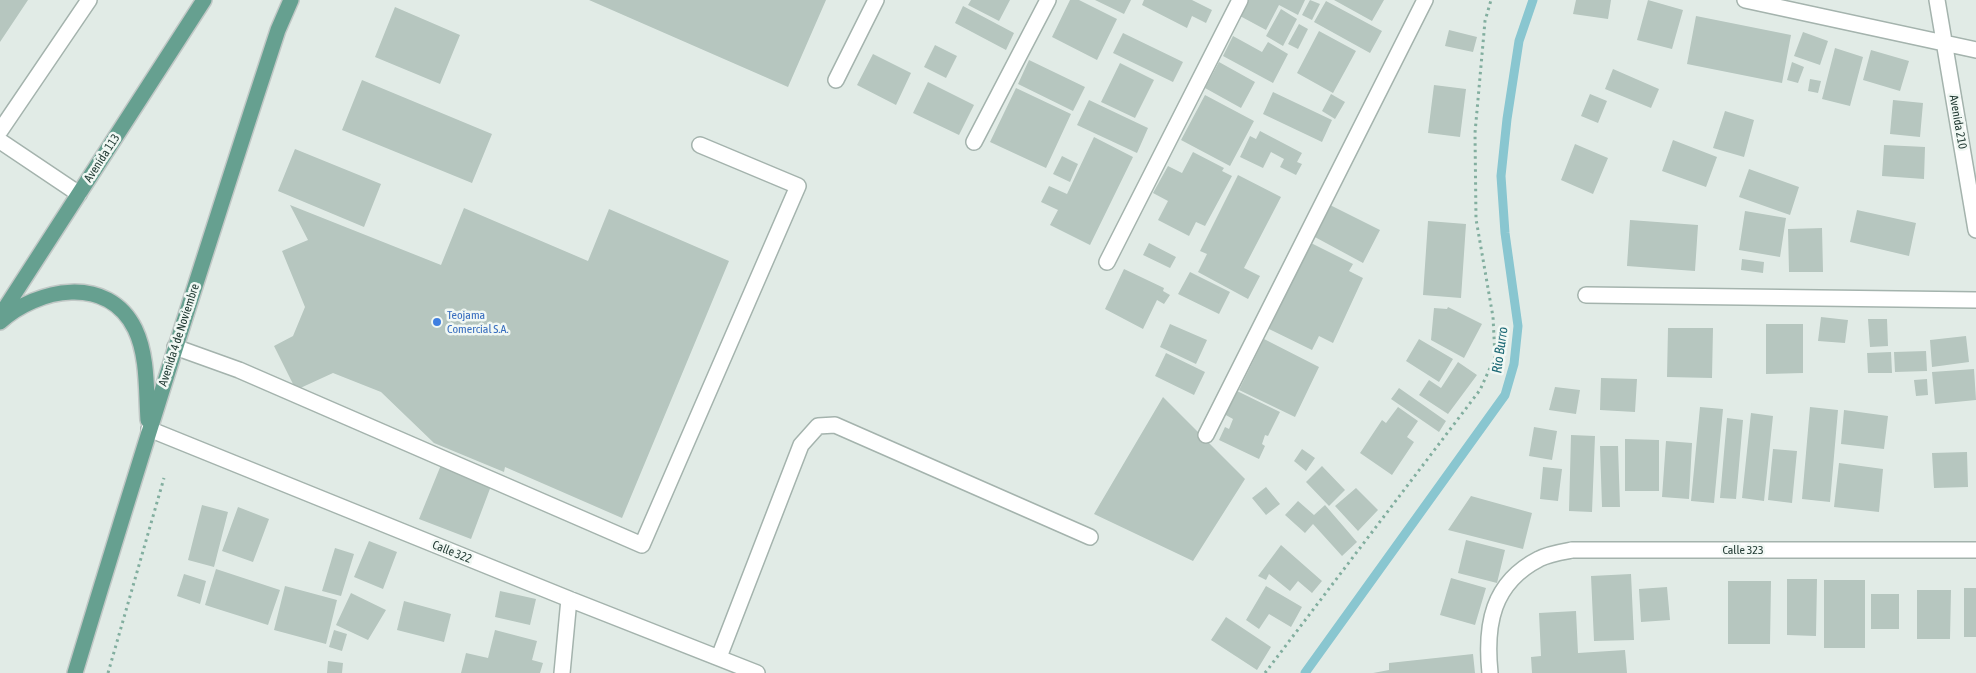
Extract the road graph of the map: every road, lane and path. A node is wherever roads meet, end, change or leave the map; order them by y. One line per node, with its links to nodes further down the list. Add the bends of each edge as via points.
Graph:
1 (89, 0): 14 (street)
2 (204, 0): 18 (main road, Avenida 113)
3 (291, 0): 25 (main road, Avenida 4 de Noviembre, via 278,30)
4 (876, 0): 13 (street)
5 (1048, 0): 16 (street)
6 (1240, 0): 20 (street)
7 (1425, 0): 27 (street)
8 (1491, 0): 37 (path, via 1485,21 1475,133 1476,219 1493,317 1495,357 1480,390)
9 (1745, 0): 11 (street)
10 (1937, 0): 11 (street, Avenida 210)
11 (1944, 43): 12 (street); 19 (street, Avenida 210)
12 (1976, 50)
13 (836, 80)
14 (0, 131)
15 (0, 141): 18 (street)
16 (974, 142)
17 (700, 145): 25 (street, via 798,186 642,545 252,375)
18 (79, 194): 23 (main road, Avenida 113)
19 (1976, 230)
20 (1106, 262)
21 (1586, 296): 22 (street)
22 (1976, 300)
23 (0, 316)
24 (0, 322): 26 (main road, via 39,298 67,291 97,295 113,303 135,329 144,357)
25 (175, 347): 26 (main road, Avenida 4 de Noviembre)
26 (149, 429): 31 (street, Calle 322); 33 (main road, Avenida 4 de Noviembre)
27 (1206, 435)
28 (164, 478): 34 (path)
29 (1090, 537): 32 (street, via 835,425 818,426 801,445)
30 (1976, 550): 38 (street, Calle 323, via 1572,550 1540,558 1516,572 1500,595 1490,620 1487,647)
31 (569, 599): 32 (street, Calle 322); 35 (street)
32 (719, 657): 36 (street, Calle 322)
33 (76, 673)
34 (108, 673)
35 (562, 673)
36 (757, 673)
37 (1265, 673)
38 (1490, 673)

